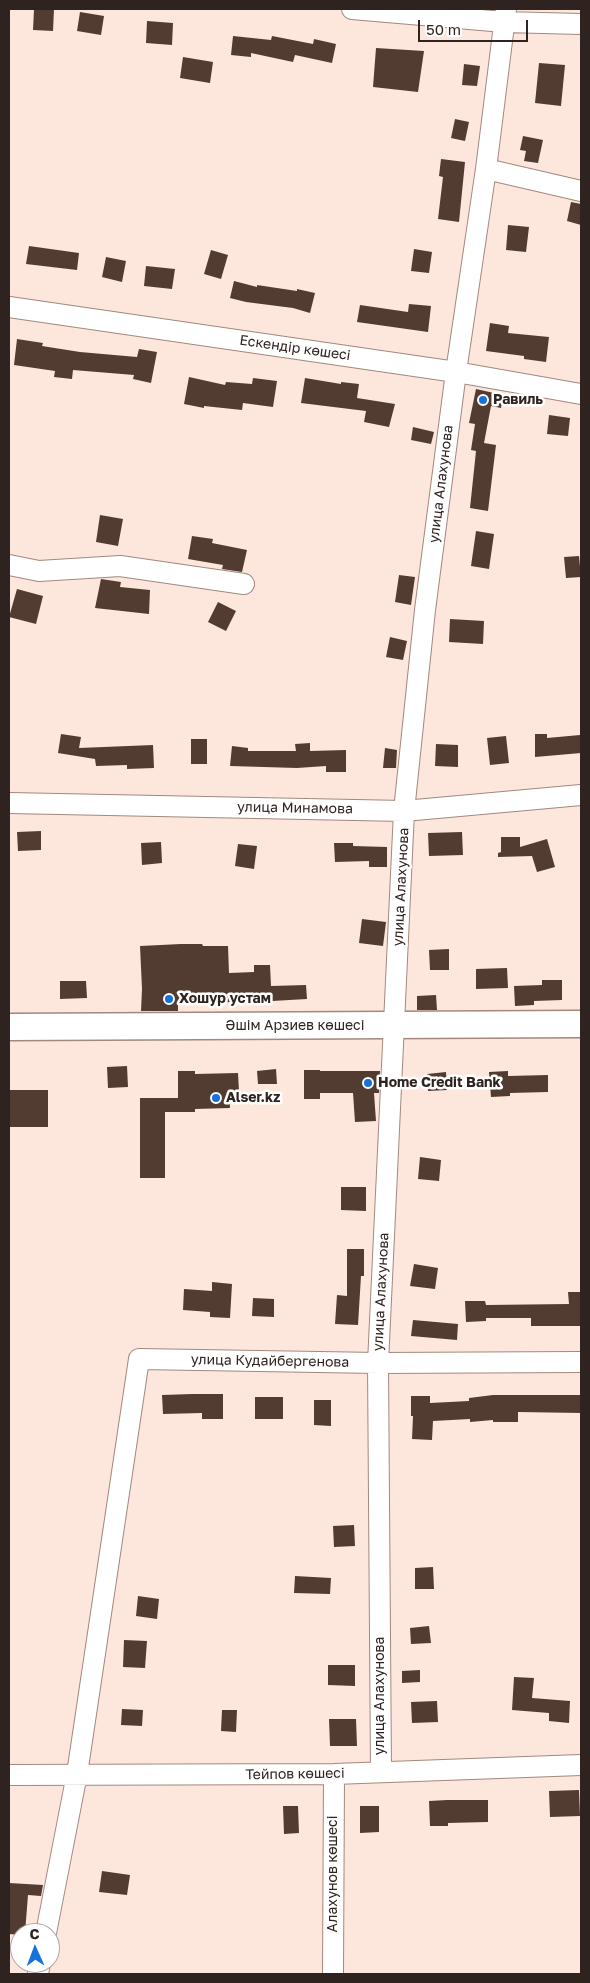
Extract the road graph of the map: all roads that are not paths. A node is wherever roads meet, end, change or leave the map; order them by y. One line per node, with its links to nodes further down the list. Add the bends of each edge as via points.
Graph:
1 (352, 9): 2 (street)
2 (505, 16): 3 (street); 4 (street, улица Алахунова)
3 (581, 24)
4 (486, 169): 5 (street); 7 (street, улица Алахунова)
5 (581, 191)
6 (9, 307): 7 (street, Ескендір көшесі)
7 (456, 372): 8 (street, Ескендір көшесі); 13 (street, улица Алахунова, via 425,610)
8 (581, 394)
9 (9, 565): 10 (street, via 39,571 120,566)
10 (244, 584)
11 (581, 795): 13 (street, улица Минамова)
12 (9, 803): 13 (street, улица Минамова)
13 (404, 810): 15 (street, улица Алахунова)
14 (581, 1024): 15 (main road, Әшім Арзиев көшесі)
15 (395, 1026): 16 (main road, Әшім Арзиев көшесі); 18 (street, улица Алахунова)
16 (9, 1027)
17 (581, 1362): 18 (street, улица Кудайбергенова)
18 (378, 1363): 20 (street, улица Алахунова); 21 (street, улица Кудайбергенова, via 139,1359)
19 (581, 1765): 20 (street, Тейпов көшесі)
20 (381, 1771): 22 (street, Тейпов көшесі)
21 (77, 1774): 22 (street, Тейпов көшесі); 23 (street, Тейпов көшесі); 24 (street)
22 (334, 1774): 25 (street, Алахунов көшесі)
23 (9, 1775)
24 (48, 1923)
25 (333, 1974)

